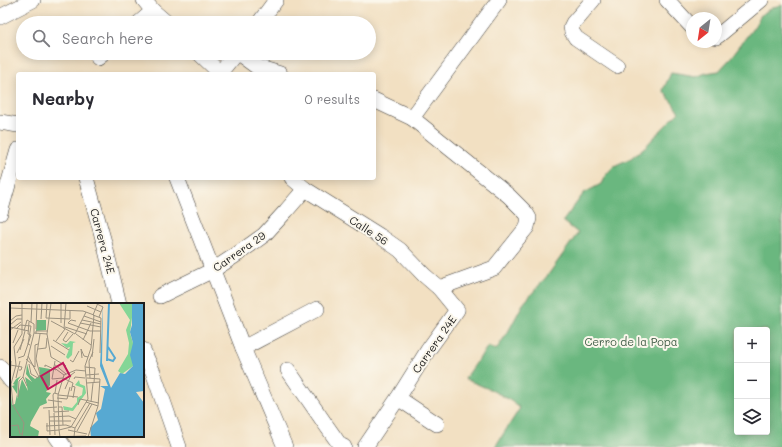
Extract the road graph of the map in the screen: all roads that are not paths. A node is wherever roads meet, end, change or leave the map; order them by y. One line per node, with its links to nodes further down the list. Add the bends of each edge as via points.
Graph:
1 (33, 0): 11 (street)
2 (276, 0): 10 (street)
3 (499, 0): 22 (street)
4 (593, 0): 17 (street, via 573,23 572,32 576,38)
5 (667, 0): 12 (street)
6 (761, 0): 13 (street)
7 (149, 5): 8 (street); 9 (street)
8 (143, 16)
9 (160, 16)
10 (264, 16)
11 (0, 17)
12 (686, 21)
13 (722, 33)
14 (206, 60): 18 (street)
15 (231, 60): 19 (street)
16 (247, 60): 20 (street, via 257,67)
17 (617, 66)
18 (219, 72)
19 (221, 72)
20 (273, 72)
21 (376, 101): 22 (street)
22 (412, 118): 32 (street, via 509,196 529,218 527,227 494,268)
23 (0, 122): 24 (street)
24 (16, 125)
25 (16, 157): 30 (street)
26 (87, 180): 34 (street, Carrera 24E)
27 (178, 180): 31 (street)
28 (294, 180): 29 (street, Calle 56)
29 (305, 189): 31 (street, Carrera 29, via 264,234); 32 (street, Calle 56, via 400,250)
30 (0, 213)
31 (213, 270): 33 (street, Carrera 29); 36 (street)
32 (439, 288): 41 (street, Carrera 24E, via 458,310 428,350)
33 (160, 296)
34 (120, 303)
35 (317, 309): 36 (street)
36 (243, 348): 46 (street)
37 (144, 352): 45 (street)
38 (0, 367): 40 (street)
39 (288, 370): 47 (street)
40 (10, 380)
41 (398, 398): 42 (street); 48 (street, Carrera 24E)
42 (437, 424)
43 (57, 437): 44 (street)
44 (64, 447)
45 (179, 447)
46 (285, 447)
47 (344, 447)
48 (365, 447)

